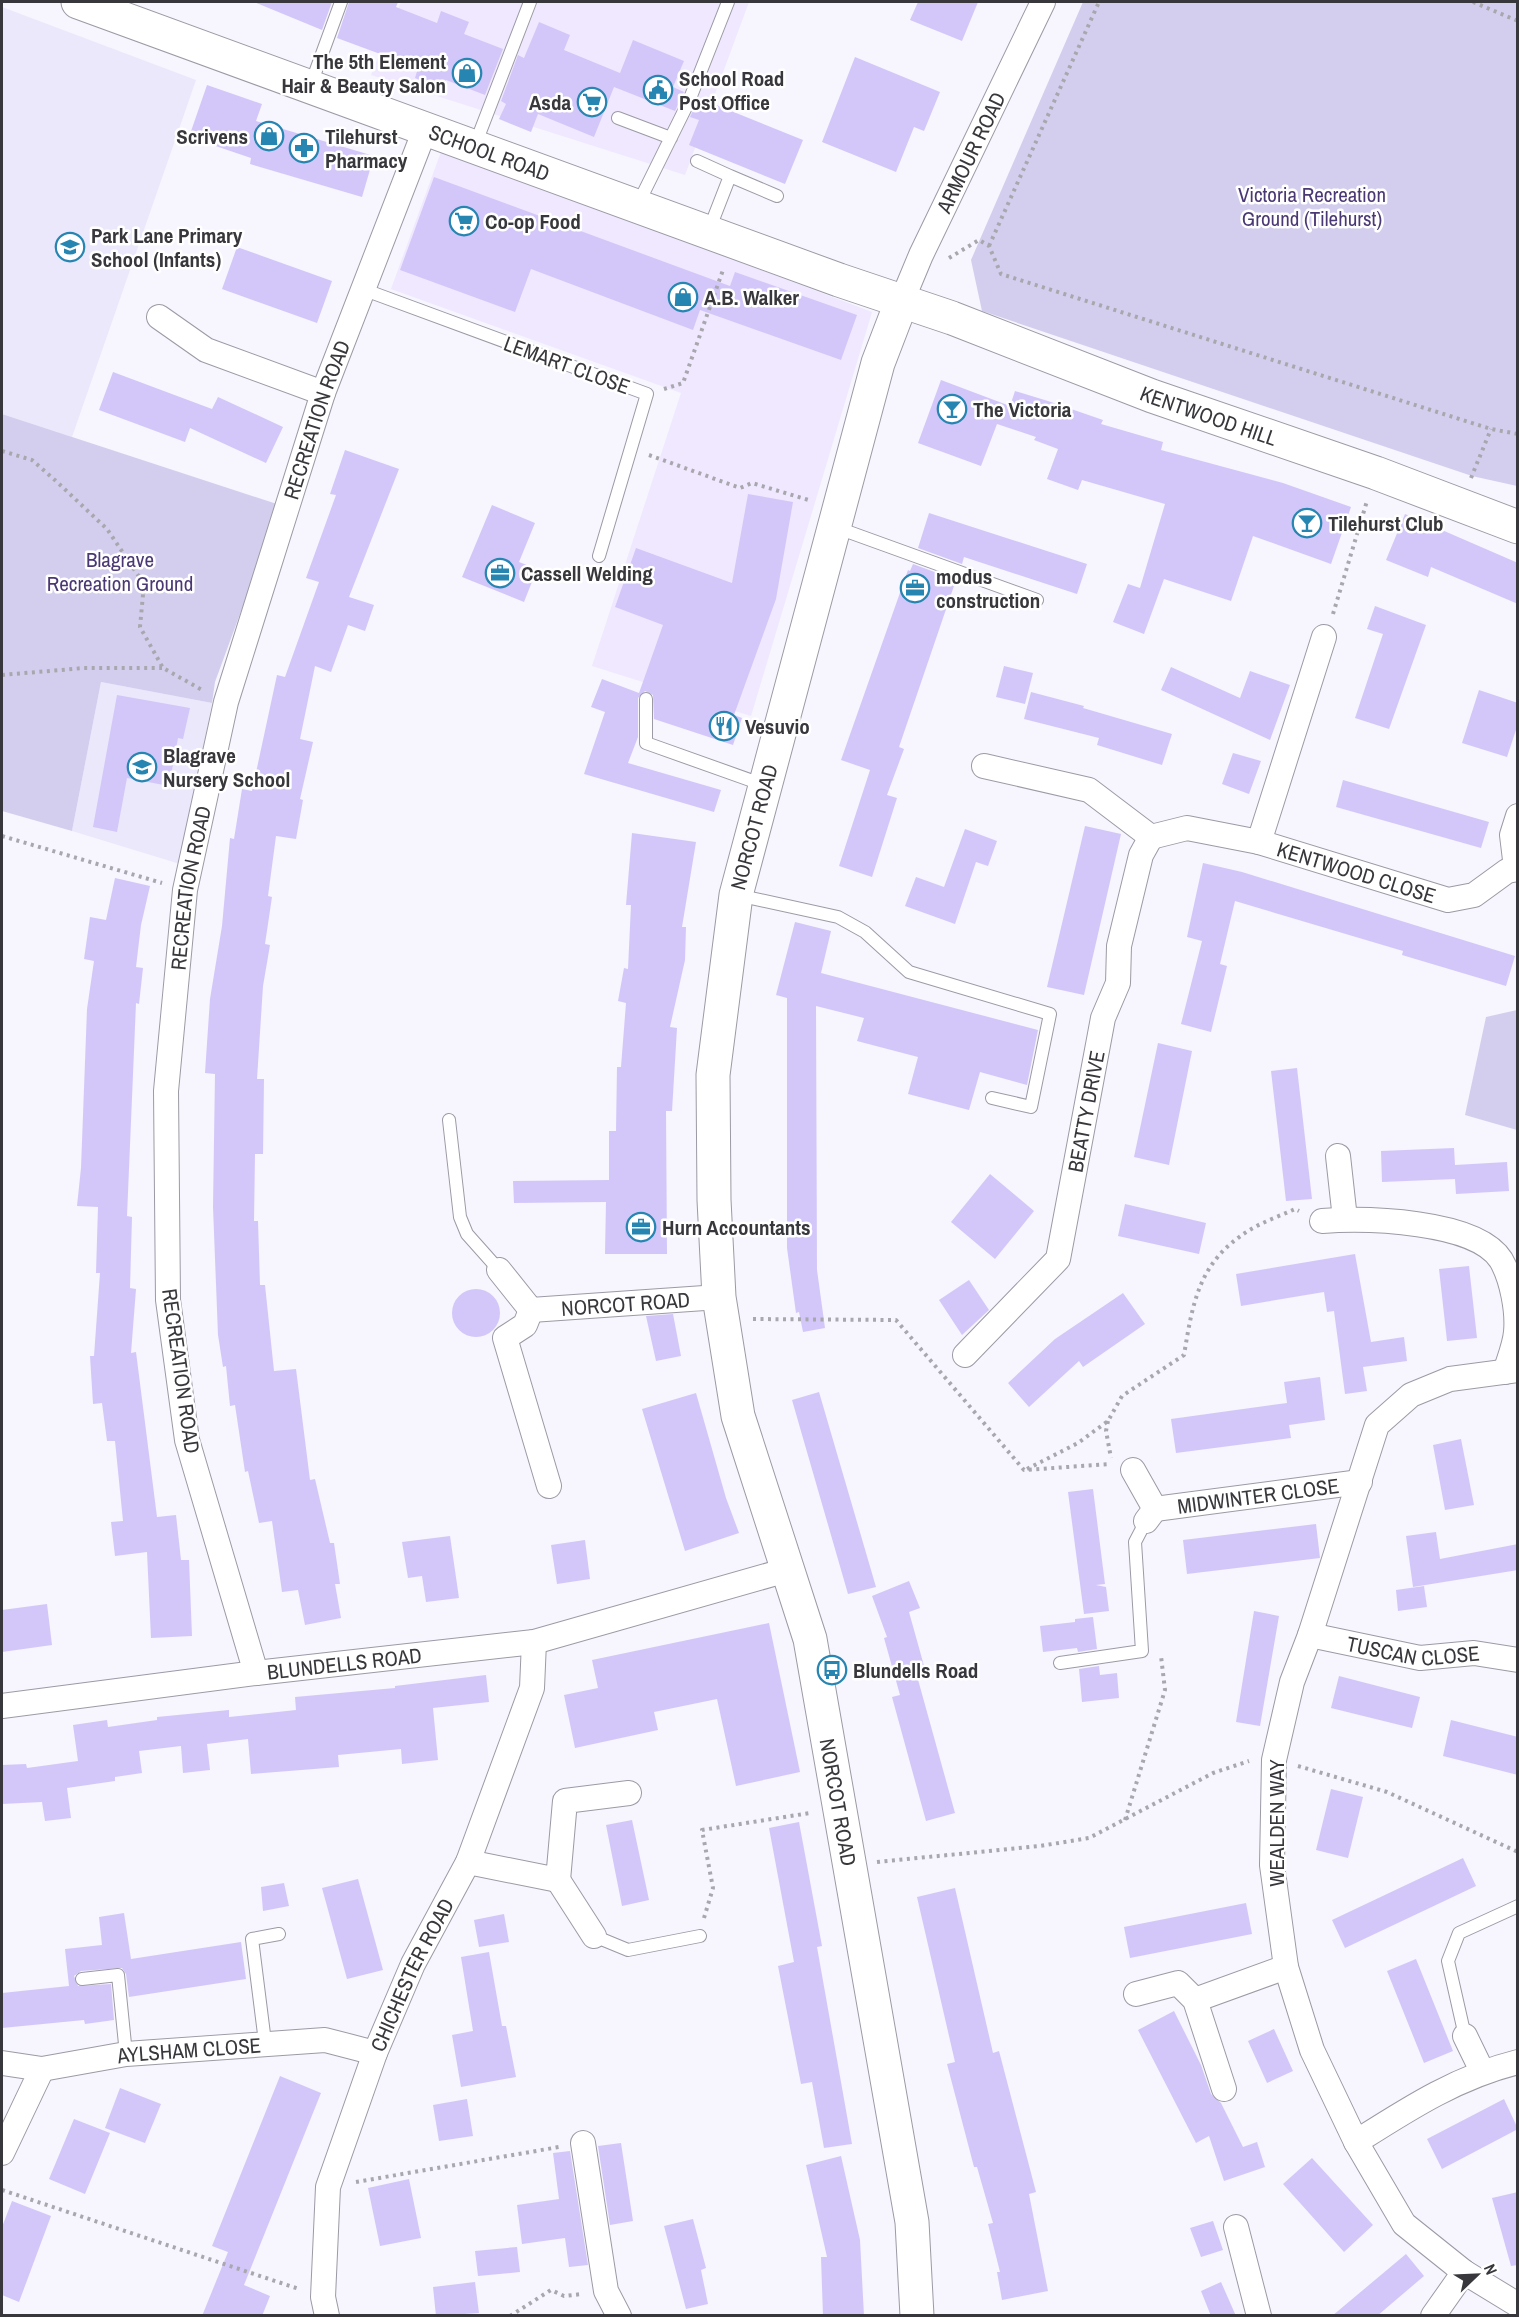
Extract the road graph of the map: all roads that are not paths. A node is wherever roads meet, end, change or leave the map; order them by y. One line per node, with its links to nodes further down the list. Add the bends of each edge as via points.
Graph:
1 (78, 2): 6 (street, SCHOOL ROAD)
2 (341, 2): 6 (lane)
3 (530, 2): 10 (lane)
4 (728, 2): 9 (lane)
5 (1043, 2): 17 (street, ARMOUR ROAD)
6 (311, 86): 8 (street, SCHOOL ROAD)
7 (618, 118): 9 (lane)
8 (426, 127): 10 (street, SCHOOL ROAD); 16 (street, RECREATION ROAD)
9 (671, 138): 14 (lane)
10 (475, 145): 14 (street, SCHOOL ROAD)
11 (697, 161): 12 (lane)
12 (730, 176): 13 (lane); 15 (lane)
13 (777, 196)
14 (637, 205): 15 (street, SCHOOL ROAD)
15 (721, 236): 17 (street, SCHOOL ROAD)
16 (364, 290): 19 (street, RECREATION ROAD); 22 (lane, LEMART CLOSE, via 646,394)
17 (901, 303): 20 (street, NORCOT ROAD, via 878,363); 21 (street, KENTWOOD HILL, via 952,318 1152,396)
18 (159, 317): 19 (street, via 206,350)
19 (323, 393): 50 (street, RECREATION ROAD, via 226,702 185,890 166,1091 168,1300 187,1440)
20 (836, 518): 23 (lane); 27 (street, NORCOT ROAD)
21 (1518, 526)
22 (599, 556)
23 (1037, 600)
24 (1324, 637): 30 (street, KENTWOOD CLOSE)
25 (646, 699): 27 (lane, via 646,743)
26 (984, 766): 29 (street, via 1089,790)
27 (765, 786): 32 (street, NORCOT ROAD)
28 (1518, 816): 31 (street, KENTWOOD CLOSE, via 1512,835)
29 (1151, 837): 30 (street, KENTWOOD CLOSE, via 1187,828); 39 (street, BEATTY DRIVE, via 1141,855 1119,946 1118,983 1103,1018 1058,1258)
30 (1259, 842): 31 (street, KENTWOOD CLOSE, via 1448,900 1474,895)
31 (1517, 868)
32 (736, 895): 33 (lane, via 838,917 865,932 909,972 1050,1014 1031,1107); 37 (street, NORCOT ROAD, via 713,1075 714,1200)
33 (992, 1098)
34 (449, 1120): 36 (lane, via 460,1217 467,1234)
35 (1338, 1156): 40 (street, via 1333,1220 1420,1223 1476,1240 1500,1259 1512,1291 1516,1332)
36 (499, 1270): 38 (street, NORCOT ROAD)
37 (721, 1308): 38 (street, NORCOT ROAD); 45 (street, NORCOT ROAD, via 738,1416)
38 (531, 1310): 43 (street, NORCOT ROAD, via 525,1325 505,1338)
39 (965, 1354)
40 (1511, 1371): 42 (street, WEALDEN WAY, via 1450,1379 1411,1395 1377,1425)
41 (1133, 1470): 44 (street, MIDWINTER CLOSE)
42 (1360, 1482): 44 (street, MIDWINTER CLOSE); 46 (street, WEALDEN WAY)
43 (549, 1486)
44 (1150, 1515): 49 (lane, via 1135,1542 1142,1651)
45 (788, 1570): 47 (street, BLUNDELLS ROAD); 80 (street, NORCOT ROAD, via 810,1639 912,2223)
46 (1310, 1635): 48 (street, TUSCAN CLOSE, via 1420,1658 1474,1653); 59 (street, WEALDEN WAY, via 1292,1683 1274,1760 1272,1865)
47 (534, 1642): 50 (street, BLUNDELLS ROAD); 53 (street, CHICHESTER ROAD, via 532,1688)
48 (1518, 1660)
49 (1060, 1663)
50 (256, 1673): 51 (street, BLUNDELLS ROAD)
51 (2, 1706)
52 (629, 1793): 54 (street, via 565,1801)
53 (468, 1862): 54 (street); 65 (street, CHICHESTER ROAD, via 413,1964)
54 (558, 1880): 57 (street)
55 (1518, 1906): 63 (lane, via 1459,1933 1448,1960)
56 (279, 1934): 64 (lane, via 252,1939)
57 (594, 1936): 58 (lane, via 628,1950)
58 (700, 1936)
59 (1286, 1967): 62 (street); 72 (street, WEALDEN WAY, via 1312,2050)
60 (82, 1979): 66 (lane, via 118,1975)
61 (1136, 1994): 62 (street, via 1178,1983)
62 (1195, 2000): 71 (street)
63 (1465, 2036): 70 (street)
64 (265, 2042): 65 (street, AYLSHAM CLOSE, via 325,2040); 66 (street, AYLSHAM CLOSE)
65 (375, 2053): 78 (street, CHICHESTER ROAD, via 328,2187)
66 (126, 2054): 69 (street, AYLSHAM CLOSE)
67 (1518, 2062): 70 (street)
68 (2, 2063): 69 (street, AYLSHAM CLOSE)
69 (42, 2069): 74 (street)
70 (1482, 2071): 72 (street, via 1422,2099)
71 (1224, 2090)
72 (1356, 2142): 76 (street, WEALDEN WAY, via 1404,2224)
73 (583, 2143): 79 (street, via 606,2291)
74 (2, 2153)
75 (1236, 2227): 81 (street)
76 (1464, 2272): 77 (street, WEALDEN WAY); 82 (street)
77 (1518, 2305)
78 (325, 2306)
79 (619, 2316)
80 (917, 2316)
81 (1260, 2316)
82 (1433, 2316)

